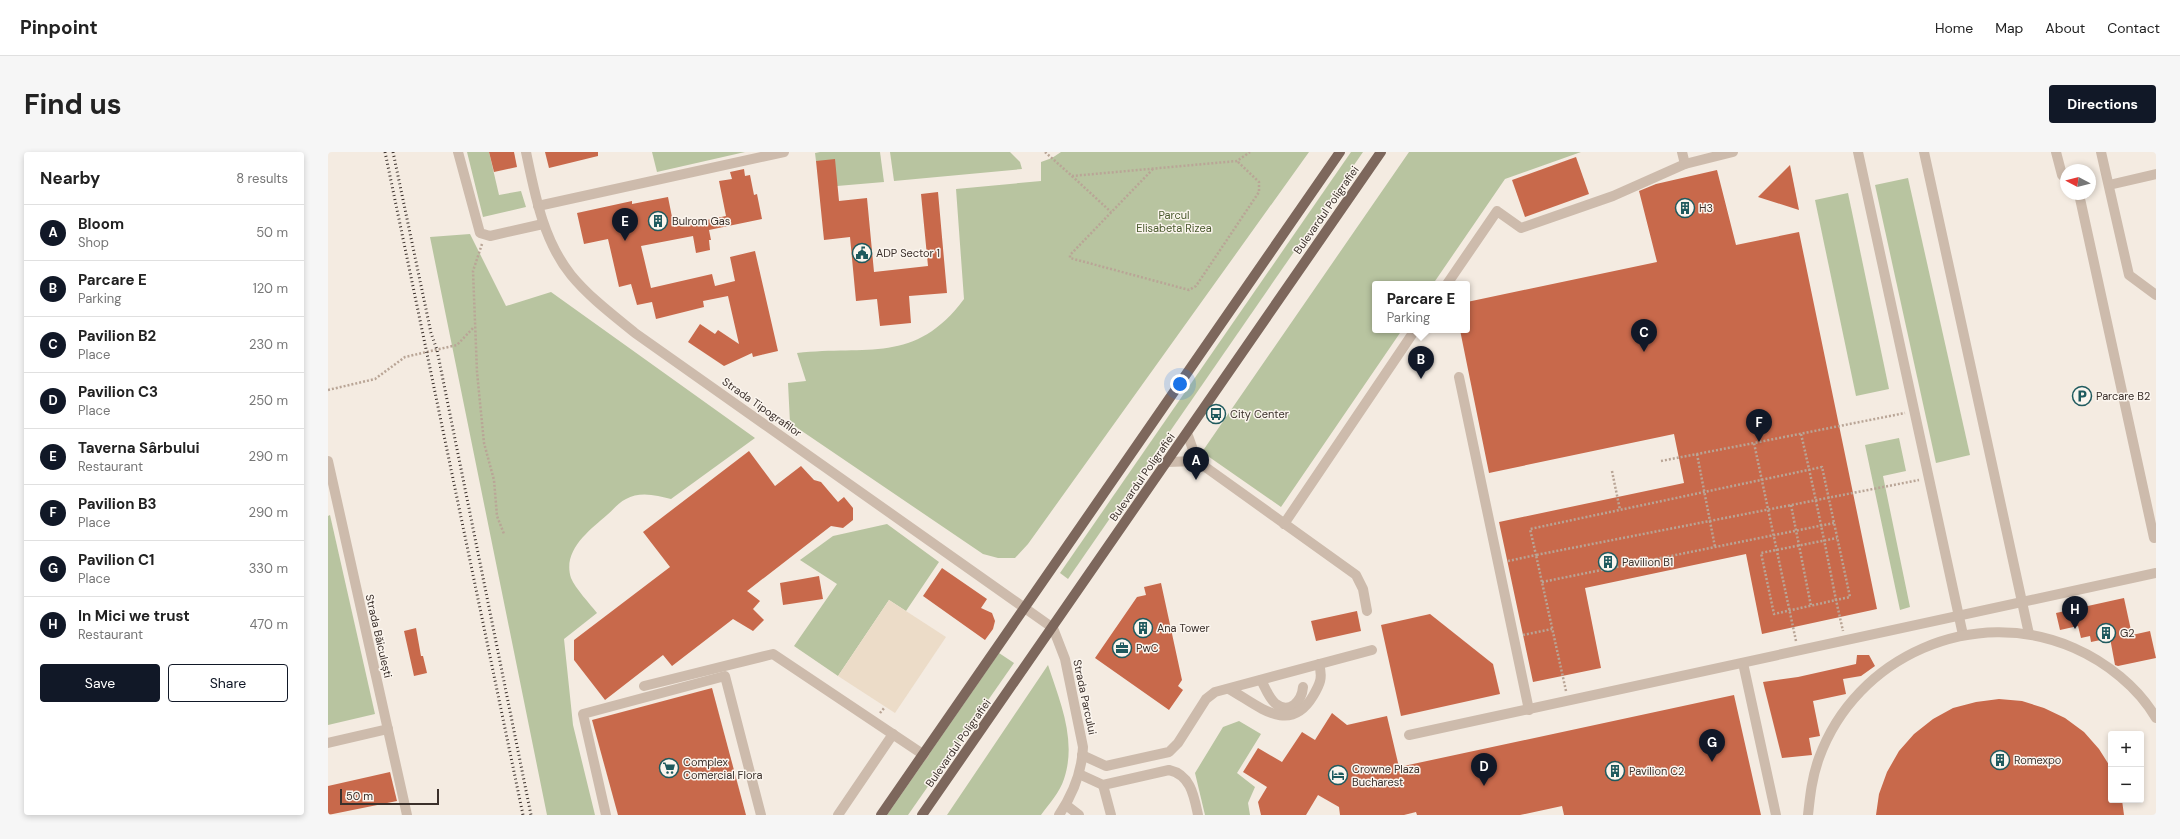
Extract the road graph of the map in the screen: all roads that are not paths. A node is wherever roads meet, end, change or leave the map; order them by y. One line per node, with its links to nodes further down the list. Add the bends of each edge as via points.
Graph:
1 (458, 152): 19 (street, via 480,233 485,236)
2 (526, 152): 18 (street, Strada Tipografilor)
3 (784, 152): 12 (street)
4 (1340, 152): 33 (main road, Bulevardul Poligrafiei)
5 (1381, 152): 24 (main road, Bulevardul Poligrafiei)
6 (1682, 152): 13 (street)
7 (1733, 152): 13 (street)
8 (1858, 152): 35 (street)
9 (1924, 152): 32 (street)
10 (2056, 152): 14 (street)
11 (2101, 152): 16 (street)
12 (761, 154): 18 (street)
13 (1685, 164): 20 (street, via 1613,196 1521,228 1497,211)
14 (2060, 167)
15 (2156, 174): 16 (street)
16 (2108, 185): 21 (street, via 2129,275 2131,279)
17 (2080, 200): 30 (street)
18 (538, 206): 19 (street, Strada Tipografilor)
19 (544, 224): 33 (street, Strada Tipografilor, via 555,250 571,275 635,333)
20 (1449, 281)
21 (2156, 295)
22 (1413, 333): 29 (street)
23 (1460, 377): 46 (street)
24 (1187, 434): 26 (street); 27 (main road, Bulevardul Poligrafiei)
25 (328, 461): 28 (street, Strada Băiculești)
26 (1197, 461): 27 (street); 29 (street)
27 (1167, 462): 36 (main road, Bulevardul Poligrafiei)
28 (331, 487): 48 (street, Strada Băiculești)
29 (1284, 524): 34 (street, via 1356,575 1363,589)
30 (2154, 538)
31 (2156, 573): 32 (street)
32 (2022, 602): 35 (street); 38 (street)
33 (1026, 608): 36 (street, Strada Tipografilor); 52 (main road, Bulevardul Poligrafiei)
34 (1367, 612)
35 (1959, 616): 37 (street); 40 (street)
36 (1053, 628): 53 (street, Strada Parcului, via 1065,659 1081,733); 62 (main road, Bulevardul Poligrafiei)
37 (1963, 634): 38 (street, via 1996,631); 68 (street, via 1931,643 1901,658 1874,677 1851,701 1832,728 1818,759 1810,791)
38 (2029, 634): 47 (street, via 2087,654 2113,671 2136,691)
39 (1372, 650): 41 (street)
40 (1743, 663): 46 (street); 67 (street)
41 (1319, 664): 42 (street); 45 (street, via 1322,672 1321,683 1305,708 1291,716 1276,716)
42 (1261, 680): 44 (street, via 1274,702 1282,707 1291,707 1298,703); 45 (street)
43 (644, 686): 49 (street, via 773,654)
44 (1302, 687)
45 (1229, 689): 53 (street, via 1215,692 1206,699 1178,744 1169,752 1106,766)
46 (1529, 710): 50 (street)
47 (2156, 718)
48 (388, 729): 51 (street); 57 (street, Strada Băiculești)
49 (893, 734): 52 (street); 60 (street)
50 (1409, 735)
51 (328, 743)
52 (924, 754): 61 (main road, Bulevardul Poligrafiei)
53 (1082, 755): 54 (street, Strada Parcului)
54 (1079, 774): 55 (street); 56 (street, Strada Parcului)
55 (1103, 785): 65 (street); 66 (street, via 1169,770 1175,771 1190,785)
56 (1066, 805): 63 (street, Strada Parcului); 64 (street)
57 (407, 815)
58 (606, 815): 59 (street, via 582,714 725,676)
59 (761, 815)
60 (838, 815)
61 (881, 815)
62 (922, 815)
63 (1059, 815)
64 (1079, 815)
65 (1111, 815)
66 (1198, 815)
67 (1776, 815)
68 (1808, 815)

